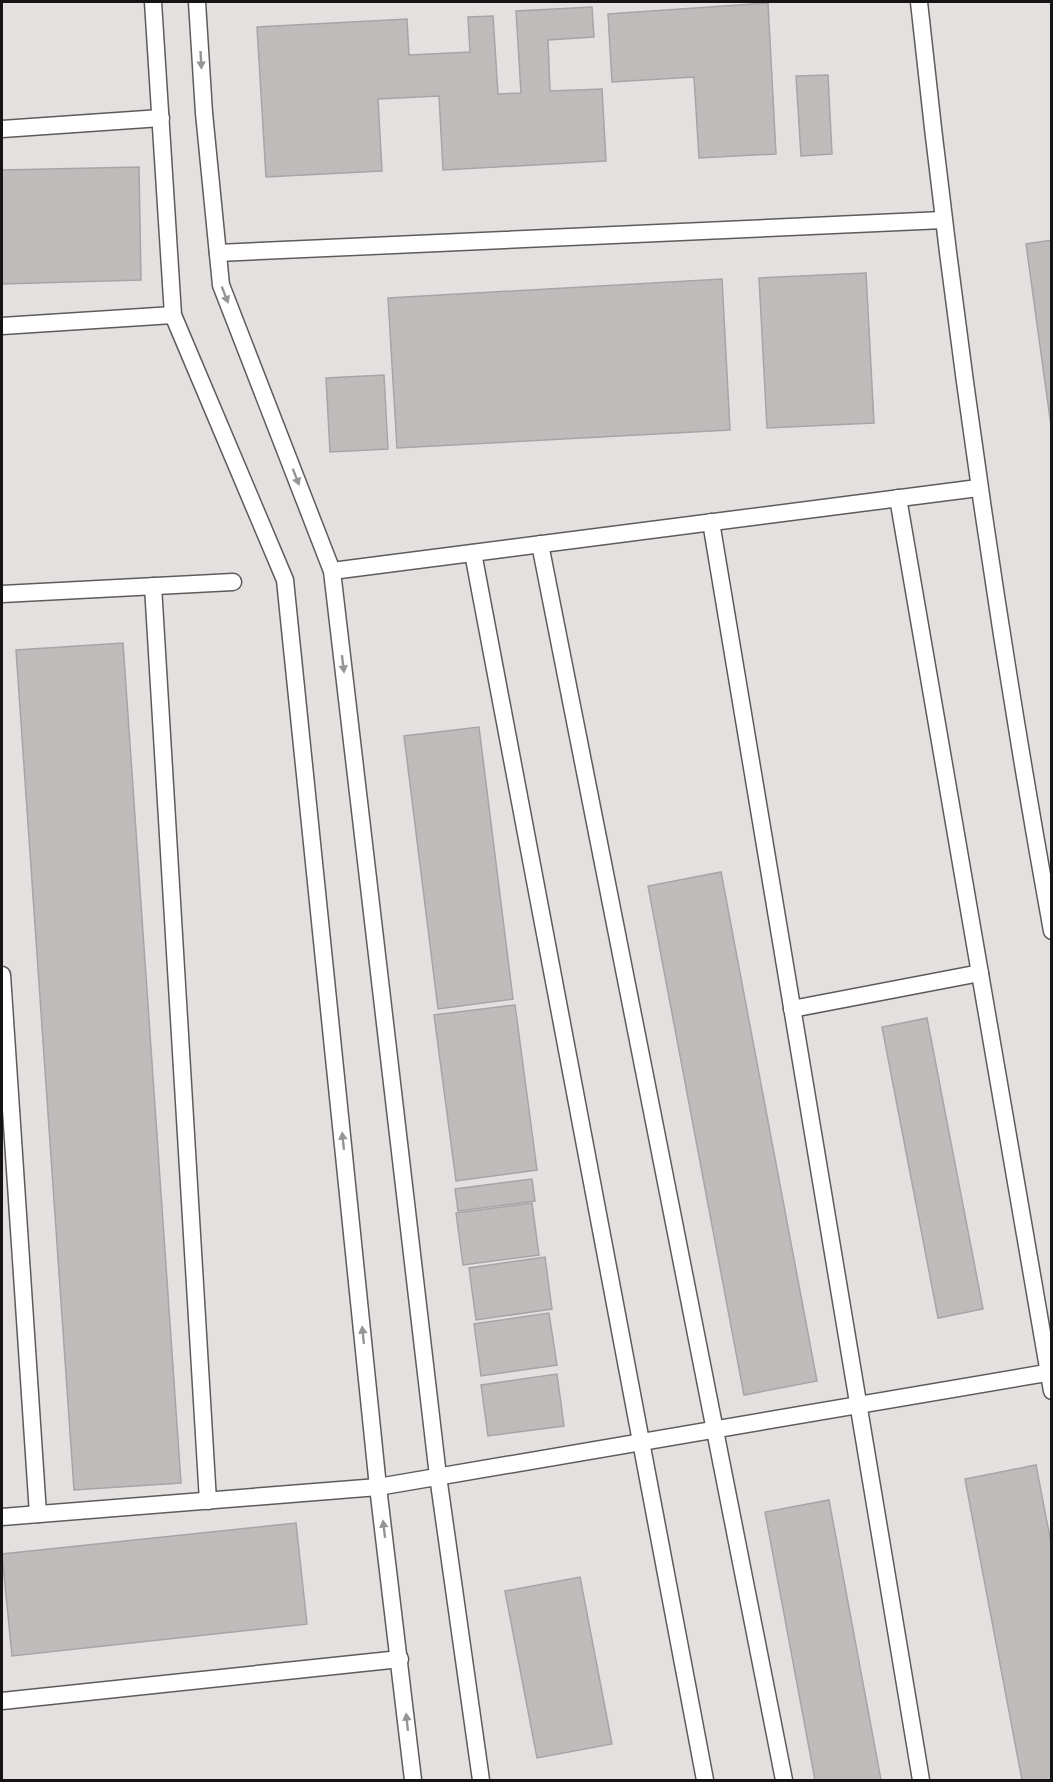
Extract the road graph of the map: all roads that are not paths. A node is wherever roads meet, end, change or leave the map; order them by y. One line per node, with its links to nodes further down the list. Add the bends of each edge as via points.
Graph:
1 (153, 2): 4 (lane)
2 (197, 2): 7 (lane, one-way to 7)
3 (919, 2): 6 (lane)
4 (161, 118): 5 (lane); 8 (lane)
5 (2, 129)
6 (942, 220): 7 (lane); 10 (lane)
7 (218, 253): 15 (lane, one-way to 15, via 221,285)
8 (172, 315): 9 (lane); 29 (lane, one-way to 8, via 285,579)
9 (2, 326)
10 (978, 488): 11 (lane); 19 (lane, via 1017,741)
11 (898, 498): 12 (lane); 20 (lane)
12 (711, 522): 13 (lane); 22 (lane)
13 (540, 544): 14 (lane); 26 (lane)
14 (473, 553): 15 (lane); 27 (lane)
15 (332, 571): 28 (lane, one-way to 28)
16 (233, 582): 17 (lane)
17 (153, 586): 18 (lane); 30 (lane)
18 (2, 594)
19 (1052, 931)
20 (980, 973): 22 (lane); 23 (lane)
21 (2, 975): 31 (lane)
22 (792, 1009): 25 (lane)
23 (1050, 1372): 24 (lane); 25 (lane)
24 (1052, 1391)
25 (858, 1405): 26 (lane); 39 (lane)
26 (713, 1430): 27 (lane); 38 (lane)
27 (641, 1442): 28 (lane); 37 (lane)
28 (438, 1476): 29 (lane); 36 (lane)
29 (378, 1486): 30 (lane); 33 (lane, one-way to 29)
30 (208, 1501): 31 (lane)
31 (38, 1514): 32 (lane)
32 (2, 1517)
33 (400, 1659): 34 (lane); 35 (lane, one-way to 33)
34 (2, 1701)
35 (412, 1780)
36 (481, 1780)
37 (705, 1780)
38 (784, 1780)
39 (921, 1780)

